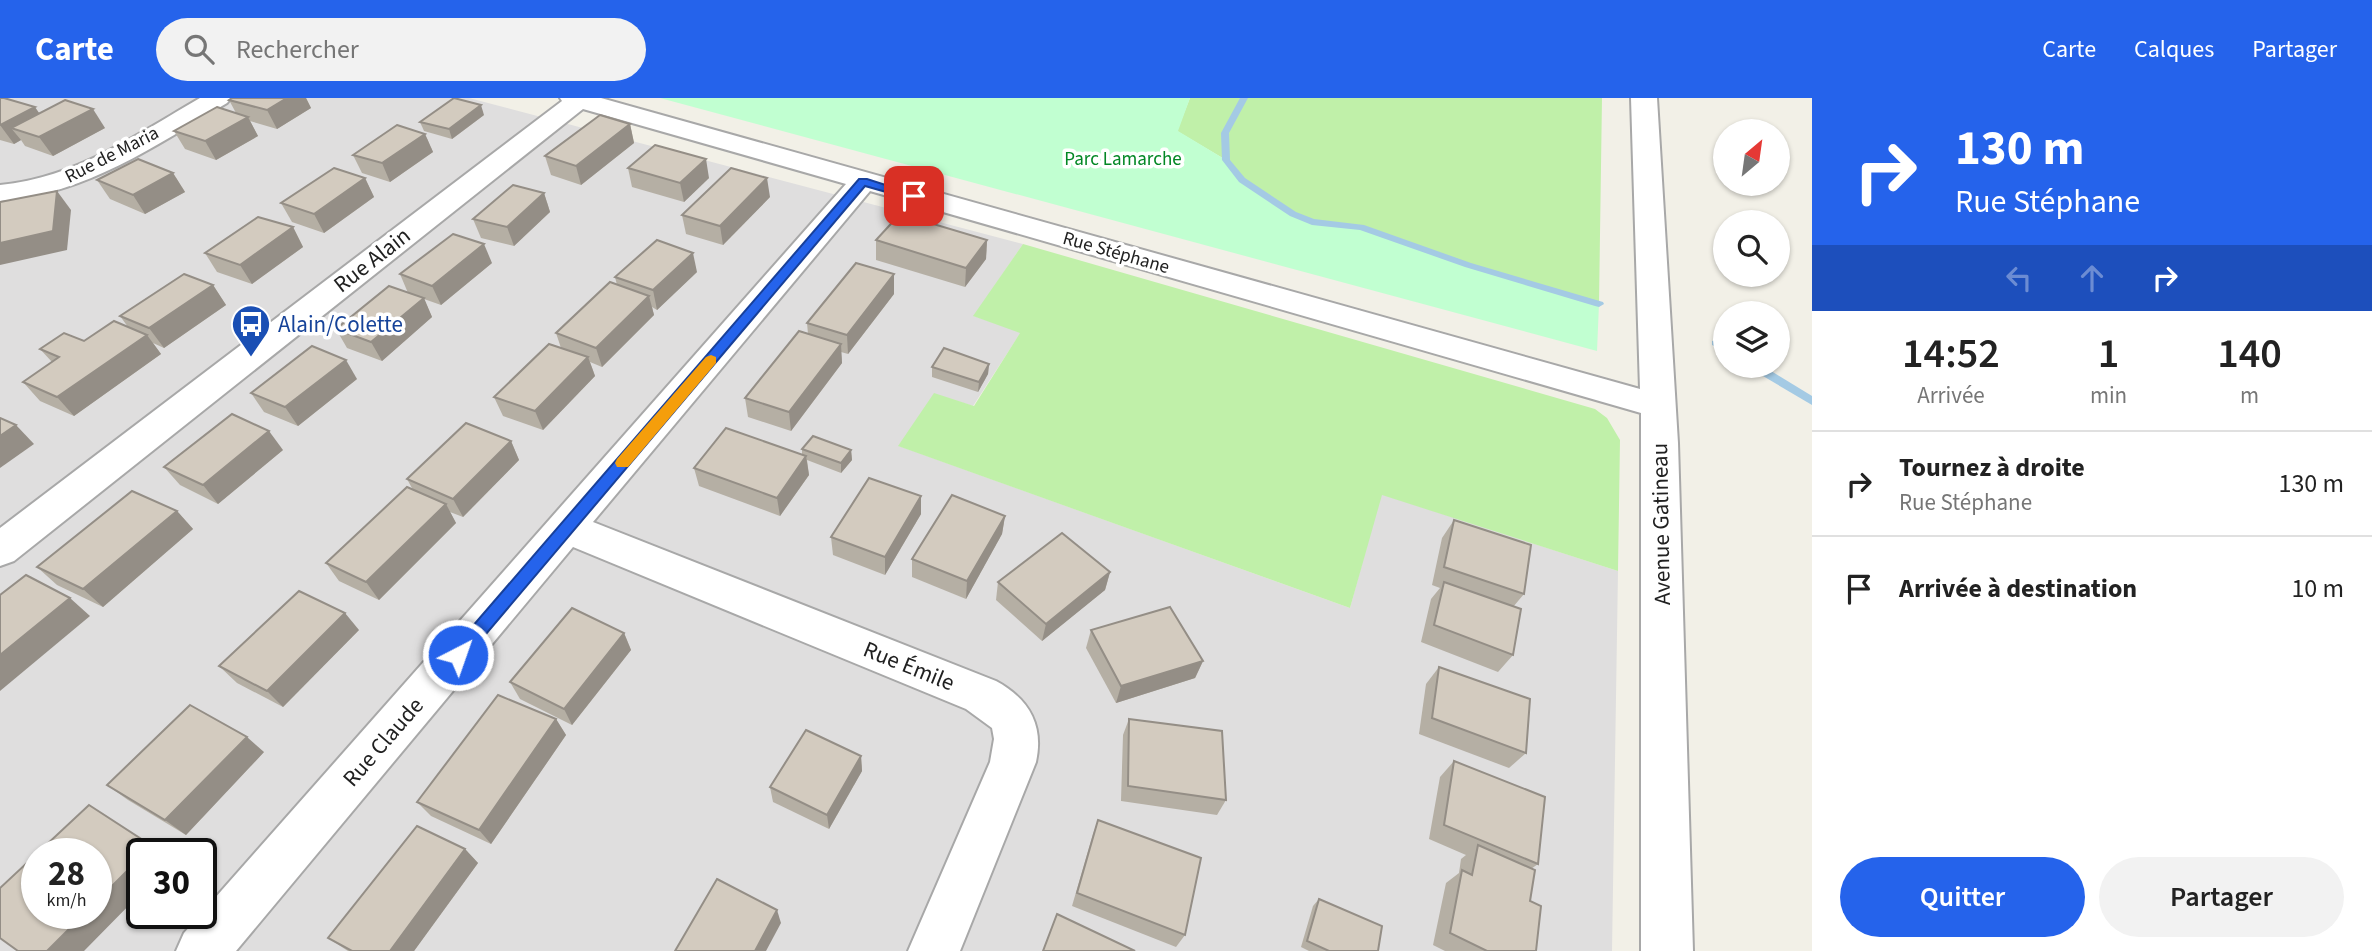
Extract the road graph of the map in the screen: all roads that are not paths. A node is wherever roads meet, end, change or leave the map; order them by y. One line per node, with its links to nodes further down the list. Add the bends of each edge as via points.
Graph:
1 (218, 98): 5 (street, Rue de Maria, via 76,177 34,190)
2 (1644, 98): 6 (street, Avenue Gatineau)
3 (576, 99): 4 (street, Rue Stéphane); 8 (street, Rue Alain)
4 (863, 181): 6 (street, Rue Stéphane); 7 (street, Rue Claude)
5 (0, 193)
6 (1658, 405): 11 (street, Avenue Gatineau)
7 (567, 528): 9 (street, Rue Claude); 10 (street, Rue Émile, via 981,695 1015,721 1018,743 1013,762)
8 (0, 550)
9 (202, 951)
10 (934, 951)
11 (1667, 951)

